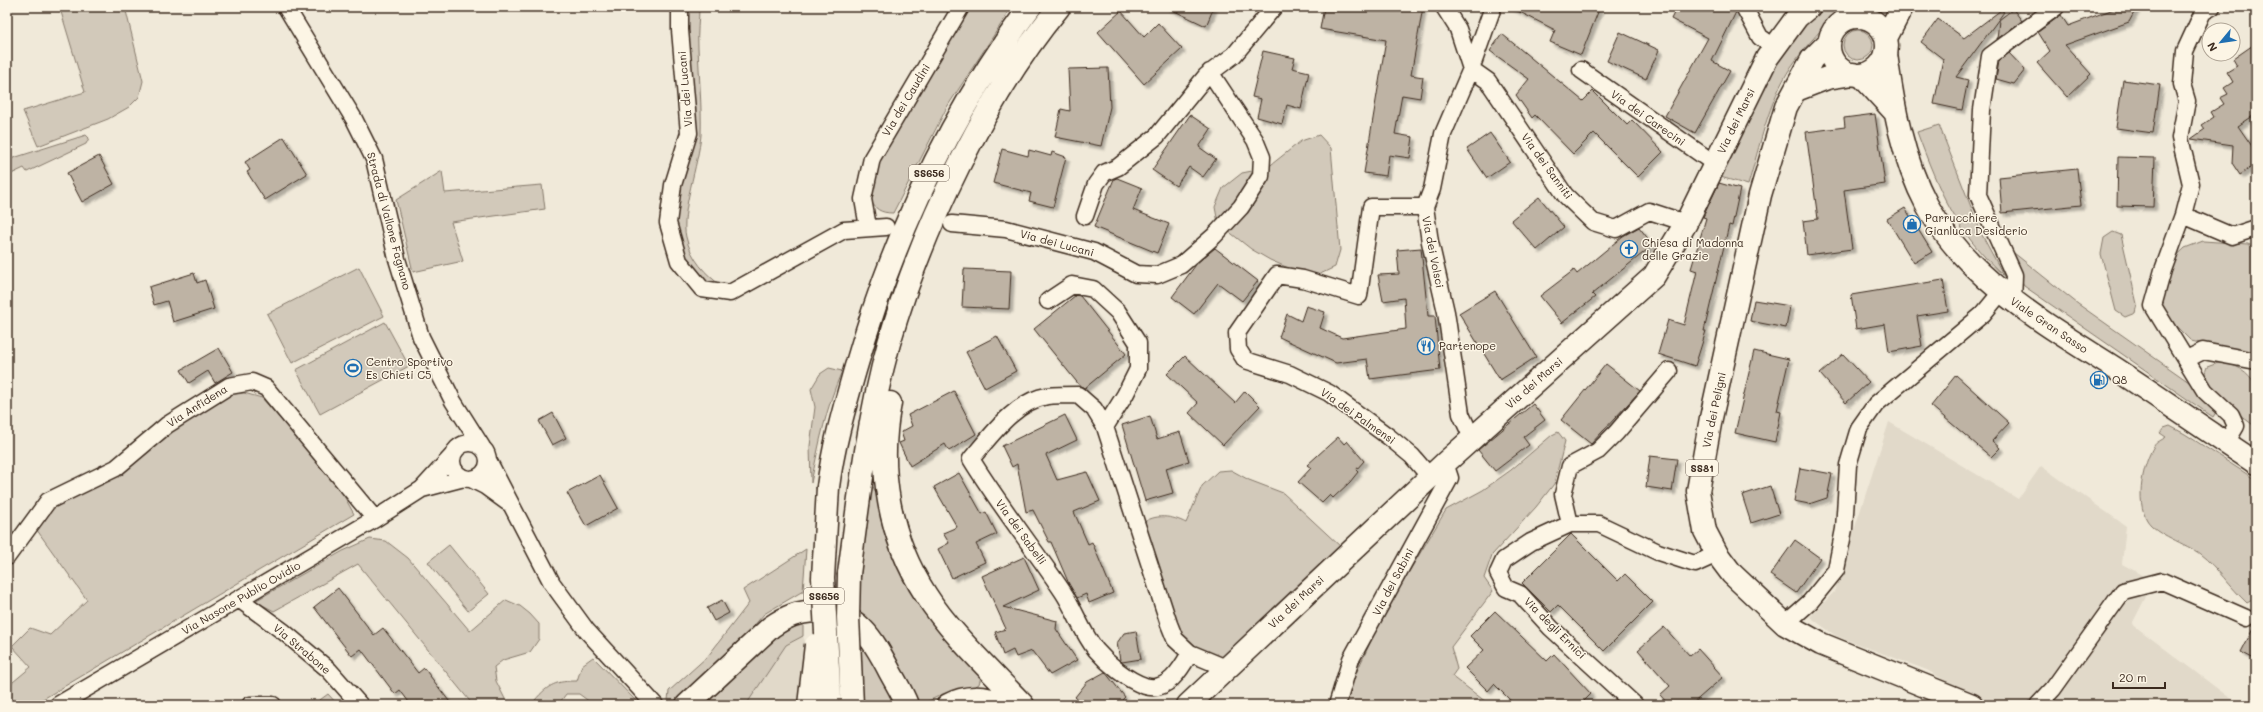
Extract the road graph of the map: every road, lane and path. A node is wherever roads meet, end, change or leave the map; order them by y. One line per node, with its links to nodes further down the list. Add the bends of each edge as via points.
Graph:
1 (286, 7): 39 (street, Strada di Vallone Fagnano, via 354,119 374,159 398,259 422,337)
2 (680, 7): 31 (street, Via dei Lucani, via 689,133 673,185 668,223 679,261 702,289 730,292 844,230)
3 (961, 7): 31 (street, Via dei Caudini, via 872,158 863,199)
4 (1030, 7): 54 (main road, SS656, bridge, via 994,58 954,126 929,172 906,224 860,355 839,428 828,487)
5 (1059, 7): 35 (main road, SS656, via 1003,85 951,182 915,270)
6 (1274, 7): 20 (street, via 1234,56)
7 (1444, 7): 18 (street, via 1458,29)
8 (1493, 7): 18 (street, Via dei Volsci)
9 (1744, 7): 17 (street, via 1760,37)
10 (1809, 7): 17 (main road, Via dei Marsi, via 1796,17)
11 (1902, 7): 16 (main road)
12 (2056, 7): 33 (street, via 1990,56 1982,110 1978,195 2014,275)
13 (2212, 7): 26 (street, via 2203,12 2185,51 2182,84 2187,101 2180,138 2191,184)
14 (1855, 12): 15 (main road, SS81, via 1836,26); 16 (main road, SS81, via 1876,23)
15 (1829, 42): 21 (main road, via 1829,51 1837,66); 22 (main road, Via dei Peligni / SS81, via 1812,59)
16 (1886, 46): 21 (main road, via 1876,68); 23 (main road, Viale Gran Sasso)
17 (1775, 48): 24 (main road, Via dei Marsi)
18 (1471, 69): 25 (street, Via dei Volsci, via 1443,134 1432,189); 28 (street, Via dei Sanniti, via 1488,81 1565,195 1593,222 1616,229 1649,211)
19 (1581, 70): 24 (street, Via dei Carecini)
20 (1210, 72): 27 (street, via 1157,136 1118,167 1104,173 1096,184); 29 (street, Via dei Lucani, via 1255,140 1262,157 1261,176 1241,207 1214,236 1181,265 1156,275 1136,274 1094,252 1006,229)
21 (1857, 74): 22 (main road, via 1827,78); 23 (main road, Viale Gran Sasso)
22 (1796, 90): 52 (main road, Via dei Peligni / SS81, via 1786,107 1760,196 1711,418 1698,491 1705,530)
23 (1894, 111): 33 (main road, Viale Gran Sasso, via 1907,155 1927,204 1953,244)
24 (1715, 164): 28 (main road, Via dei Marsi)
25 (1425, 207): 41 (street, Via dei Volsci, via 1446,312 1461,414); 46 (street, Via dei Palmensi, via 1371,207 1359,296 1303,279 1277,275 1237,334 1238,349 1245,360 1290,374 1329,393 1406,451)
26 (2183, 215): 32 (street, via 2232,236); 36 (street, via 2153,306)
27 (1086, 216)
28 (1686, 223): 41 (main road, Via dei Marsi, via 1654,276)
29 (952, 224)
30 (886, 226): 31 (street, Via dei Lucani)
31 (868, 227)
32 (2256, 228)
33 (2007, 297): 42 (main road, Viale Gran Sasso); 57 (street, via 1983,314 1876,404 1859,428 1848,465 1844,529 1836,570 1810,602)
34 (1048, 301): 40 (street, via 1072,285 1093,288 1118,312 1138,344 1138,369)
35 (889, 344): 69 (main road, SS656, bridge, via 864,456 849,574); 72 (main road, via 893,384 885,428 885,482 904,551 914,574 941,614)
36 (2187, 359): 37 (street, via 2203,351); 42 (street, via 2205,390 2230,415 2236,426)
37 (2256, 361)
38 (1669, 371): 51 (street, via 1598,451 1570,466 1563,494)
39 (453, 401): 43 (street, Strada di Vallone Fagnano, via 458,432); 44 (street, Strada di Vallone Fagnano)
40 (1105, 426): 58 (street, Via dei Sabelli, via 1169,624 1175,639); 58 (street, Via dei Sabelli, via 1094,409 1078,395 1045,397 1024,406 1004,422 971,459 1008,516 1064,593 1096,650 1127,677 1146,686 1162,685 1178,674)
41 (1472, 438): 46 (main road, Via dei Marsi)
42 (2226, 442): 45 (main road, Viale Gran Sasso)
43 (454, 452): 44 (street, via 461,445 472,443); 47 (street, via 453,466 459,476); 48 (street, Via Nasone Publio Ovidio)
44 (485, 454): 47 (street, via 488,465 482,475); 49 (street, Strada di Vallone Fagnano)
45 (2255, 462)
46 (1438, 470): 59 (main road, Via dei Marsi); 74 (street, Via dei Sabini, via 1450,478 1351,659)
47 (468, 479): 48 (street, Via Nasone Publio Ovidio); 49 (street, Strada di Vallone Fagnano, via 490,489)
48 (422, 489): 50 (street, Via Nasone Publio Ovidio)
49 (510, 504): 65 (street, Strada di Vallone Fagnano, via 552,583 569,607 587,631)
50 (375, 519): 53 (street, Via Anfidena, via 266,388 252,382 229,386 167,425 116,468 48,501); 55 (street, Via Nasone Publio Ovidio)
51 (1570, 524): 52 (street, Via degli Ernici, via 1599,524 1658,552 1695,564); 75 (street, Via degli Ernici, via 1531,542 1504,560 1498,573 1506,588 1520,594 1551,628)
52 (1717, 554): 57 (main road, Via dei Peligni / SS81, via 1732,574)
53 (7, 557)
54 (823, 578): 67 (main road, bridge); 68 (main road, SS656, bridge)
55 (239, 600): 61 (street, Via Nasone Publio Ovidio); 64 (street, Via Strabone, via 284,632 329,670)
56 (2246, 618): 77 (street, via 2162,581 2123,591 2053,689)
57 (1785, 624): 76 (main road, Via dei Peligni / SS81, via 1821,644)
58 (1190, 653): 59 (street, Via dei Sabelli)
59 (1226, 668): 73 (main road, Via dei Marsi)
60 (949, 704): 71 (main road, via 972,698 986,699)
61 (58, 705)
62 (250, 705): 63 (street)
63 (274, 705)
64 (360, 705)
65 (654, 705)
66 (687, 705): 70 (main road, via 771,627 786,617 799,612 830,611 857,623 868,634)
67 (809, 705)
68 (830, 705)
69 (852, 705)
70 (907, 705)
71 (1002, 705)
72 (1023, 705)
73 (1188, 705)
74 (1337, 705)
75 (1635, 705)
76 (1972, 705)
77 (2038, 705)

